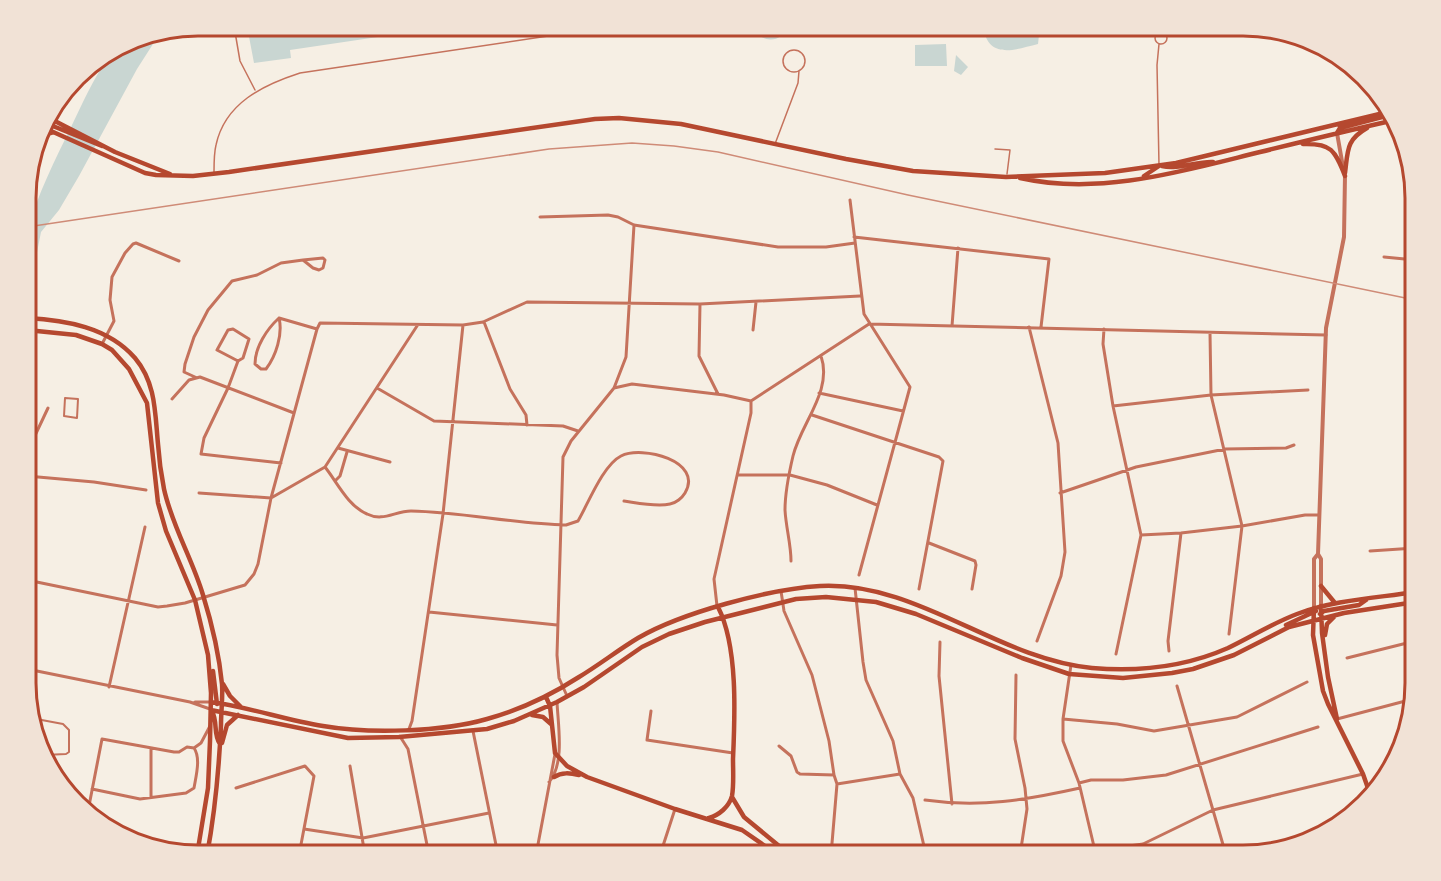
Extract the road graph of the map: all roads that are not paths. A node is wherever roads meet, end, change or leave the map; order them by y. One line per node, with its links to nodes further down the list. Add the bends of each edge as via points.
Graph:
1 (236, 36): 7 (lane, via 240,61)
2 (548, 36): 7 (lane, via 300,73)
3 (1155, 36): 5 (lane)
4 (1167, 36): 5 (lane, via 1165,43)
5 (1159, 44): 23 (lane)
6 (799, 71): 6 (lane, via 805,63 804,56 795,50 788,52 783,57 785,68); 19 (lane)
7 (256, 91): 24 (lane, via 229,115 222,128 215,145)
8 (1381, 113): 12 (main road)
9 (1383, 117): 18 (main road, via 1340,128)
10 (1386, 122): 13 (main road)
11 (54, 124): 16 (main road)
12 (1335, 124): 18 (main road); 23 (main road)
13 (1372, 125): 18 (main road); 26 (main road, via 1348,145)
14 (53, 127): 16 (main road)
15 (51, 129): 16 (main road)
16 (62, 132): 17 (main road); 25 (main road, via 99,143); 25 (main road, via 145,173)
17 (50, 133)
18 (1337, 133): 20 (main road); 26 (street)
19 (775, 144): 24 (main road, via 681,124 595,119); 27 (main road, via 913,171)
20 (1293, 144): 22 (main road); 26 (main road, via 1319,143 1330,148)
21 (995, 149): 27 (lane, via 1010,150)
22 (1221, 162): 23 (main road); 29 (main road)
23 (1160, 166): 28 (main road); 29 (main road)
24 (214, 173): 25 (main road)
25 (172, 175)
26 (1345, 176): 59 (street, via 1344,237)
27 (1006, 177): 28 (main road)
28 (1014, 177): 29 (main road, via 1041,183)
29 (1138, 178)
30 (850, 200): 33 (street)
31 (540, 217): 32 (street, via 608,215)
32 (634, 225): 34 (street, via 778,247); 42 (street)
33 (854, 237): 34 (street); 35 (street)
34 (855, 243): 40 (street)
35 (958, 248): 50 (street); 52 (street, via 1049,259)
36 (1384, 257): 37 (street)
37 (1405, 259)
38 (303, 260): 38 (street, via 319,270 325,260 323,258); 63 (street, via 281,263 232,281 210,306 194,337 184,372)
39 (179, 261): 58 (street, via 133,243 111,277 114,321)
40 (860, 296): 41 (street); 47 (street)
41 (756, 302): 43 (street); 54 (street)
42 (630, 304): 43 (street); 46 (street, via 527,302); 66 (street, via 626,357)
43 (700, 304): 69 (street, via 699,356)
44 (279, 318): 44 (street, via 276,348 270,364 261,369 255,363 257,351); 53 (street)
45 (36, 319): 58 (main road, via 69,323)
46 (483, 322): 48 (street); 80 (street)
47 (869, 324): 50 (street); 61 (street); 75 (street, via 909,382)
48 (463, 325): 49 (street); 79 (street)
49 (417, 326): 53 (street, via 320,323); 65 (street)
50 (952, 326): 51 (street)
51 (1029, 327): 52 (street); 98 (street, via 1058,443)
52 (1041, 327): 55 (street)
53 (317, 329): 76 (street)
54 (753, 330)
55 (1104, 330): 57 (street); 73 (street, via 1102,344)
56 (36, 331): 60 (main road, via 76,335)
57 (1210, 333): 59 (street); 70 (street)
58 (106, 335): 60 (street); 122 (main road, via 134,357 154,396 167,499)
59 (1326, 335): 103 (street)
60 (102, 344): 126 (main road, via 129,369 147,403 158,502)
61 (821, 356): 68 (street, via 825,369); 72 (street)
62 (238, 361): 62 (street, via 217,350 228,330 249,339 243,358); 64 (street)
63 (195, 377): 64 (street); 71 (street)
64 (228, 388): 76 (street); 89 (street, via 204,438 201,454)
65 (377, 388): 79 (street, via 434,421); 85 (street)
66 (614, 388): 69 (street, via 632,384); 81 (street)
67 (1308, 390): 70 (street)
68 (819, 393): 75 (street); 77 (street)
69 (718, 394): 72 (street)
70 (1211, 395): 73 (street); 86 (street)
71 (172, 399)
72 (751, 401): 92 (street)
73 (1113, 406): 91 (street)
74 (48, 408): 82 (street)
75 (903, 411): 83 (street)
76 (294, 413): 89 (street)
77 (812, 415): 83 (street); 93 (street, via 794,453)
78 (77, 418): 78 (street, via 64,416 66,398 78,399)
79 (453, 421): 80 (street); 102 (street)
80 (527, 424): 81 (street)
81 (579, 431): 104 (street, via 563,457)
82 (36, 435)
83 (896, 443): 101 (street); 109 (street, via 943,461)
84 (1294, 445): 86 (street)
85 (338, 448): 87 (street); 90 (street)
86 (1225, 449): 91 (street); 105 (street)
87 (347, 451): 88 (street); 95 (street)
88 (390, 462)
89 (281, 463): 99 (street)
90 (325, 466): 95 (street); 99 (street)
91 (1127, 470): 98 (street); 108 (street)
92 (737, 475): 93 (street); 131 (street, via 714,579)
93 (790, 475): 101 (street); 113 (street, via 785,509)
94 (36, 477): 96 (street)
95 (336, 480): 102 (street, via 353,505 373,517 410,511)
96 (146, 489)
97 (199, 493): 99 (street)
98 (1060, 493): 141 (street, via 1064,567)
99 (271, 498): 122 (street, via 258,564 250,580)
100 (624, 501): 104 (street, via 674,503 687,488 685,471 675,461 659,455 629,453 606,471 578,521)
101 (877, 505): 114 (street)
102 (443, 514): 104 (street); 133 (street)
103 (1318, 515): 105 (street); 112 (street)
104 (560, 525): 138 (street)
105 (1242, 526): 107 (street); 140 (street)
106 (145, 527): 125 (street)
107 (1181, 533): 108 (street); 145 (street)
108 (1141, 535): 146 (street)
109 (929, 543): 118 (street); 119 (street, via 975,561)
110 (1405, 549): 111 (street)
111 (1370, 551)
112 (1318, 554): 116 (street); 132 (street, via 1314,559)
113 (791, 561)
114 (860, 575)
115 (36, 582): 125 (street)
116 (1321, 586): 128 (main road); 130 (street)
117 (855, 588): 120 (main road, via 821,586); 123 (street); 148 (main road, via 904,601 1029,652)
118 (919, 589)
119 (972, 590)
120 (781, 591): 127 (street); 131 (main road)
121 (1405, 593): 124 (main road)
122 (204, 597): 126 (street); 152 (main road)
123 (856, 599): 127 (main road); 150 (main road, via 916,614); 191 (street, via 866,680 891,734)
124 (1368, 599): 128 (main road); 135 (main road, via 1359,605 1324,611)
125 (128, 600): 126 (street, via 158,607); 155 (street)
126 (195, 600): 163 (main road, via 212,664)
127 (783, 601): 136 (main road); 193 (street, via 813,681)
128 (1335, 603): 130 (main road)
129 (1405, 604): 134 (main road)
130 (1321, 606): 132 (main road); 135 (main road)
131 (718, 607): 136 (main road); 156 (main road, via 659,627)
132 (1314, 610): 137 (main road); 139 (main road); 148 (main road, via 1295,614 1200,659 1170,666 1119,669)
133 (429, 612): 138 (street); 178 (street)
134 (1337, 615): 135 (main road); 142 (main road, via 1326,624)
135 (1321, 616): 137 (main road); 142 (main road)
136 (723, 618): 159 (main road, via 656,640); 186 (main road, via 731,648)
137 (1313, 620): 139 (main road); 173 (main road, via 1320,679)
138 (558, 625): 156 (street)
139 (1274, 633): 150 (main road, via 1234,655 1172,674 1123,678)
140 (1229, 634)
141 (1037, 640)
142 (1323, 640): 173 (main road)
143 (940, 642): 208 (street, via 939,676)
144 (1405, 644): 147 (street)
145 (1169, 651)
146 (1116, 654)
147 (1347, 658)
148 (1071, 664): 150 (street)
149 (36, 671): 155 (street)
150 (1069, 674): 172 (street)
151 (1016, 675): 206 (street, via 1015,739)
152 (222, 681): 163 (main road); 165 (main road)
153 (1307, 682): 176 (street, via 1237,717)
154 (1177, 686): 176 (street)
155 (109, 687): 161 (street)
156 (562, 687): 157 (main road); 159 (street)
157 (553, 693): 158 (main road); 162 (main road)
158 (546, 697): 164 (main road); 178 (main road, via 488,719)
159 (567, 697): 162 (main road)
160 (1404, 701): 173 (street)
161 (190, 702): 163 (street); 166 (street)
162 (557, 702): 164 (main road); 188 (street)
163 (216, 703): 165 (main road); 166 (main road); 168 (main road)
164 (550, 706): 170 (main road); 175 (main road)
165 (243, 709): 178 (main road, via 326,727)
166 (211, 710): 168 (main road); 174 (main road); 181 (main road, via 216,717)
167 (651, 711): 186 (street, via 647,740)
168 (221, 712): 169 (main road); 181 (main road)
169 (238, 716): 180 (main road, via 348,738); 181 (main road, via 227,725)
170 (527, 716): 175 (main road, via 543,717); 179 (main road)
171 (40, 719): 187 (street, via 69,729 69,752)
172 (1063, 719): 176 (street, via 1147,731); 196 (street, via 1063,741)
173 (1336, 719): 192 (main road)
174 (210, 725): 184 (street); 216 (main road, via 208,788)
175 (552, 725): 185 (main road)
176 (1188, 726): 190 (street)
177 (1318, 727): 190 (street)
178 (409, 729)
179 (473, 731): 180 (main road); 211 (street)
180 (399, 737): 213 (street, via 408,749)
181 (220, 744): 217 (main road)
182 (779, 746): 193 (street, via 791,756 800,774)
183 (151, 748): 184 (street, via 179,752); 202 (street, via 102,740); 203 (street)
184 (194, 748): 203 (street, via 198,756 194,788 186,793)
185 (555, 753): 188 (main road); 197 (street)
186 (733, 753): 204 (main road)
187 (53, 755)
188 (559, 760): 194 (street); 195 (main road)
189 (350, 766): 215 (street)
190 (1199, 766): 196 (street, via 1166,776); 210 (street)
191 (900, 774): 198 (street); 227 (street, via 913,798)
192 (1363, 774): 199 (main road); 210 (street)
193 (834, 775): 198 (street)
194 (554, 777): 195 (main road, via 569,773); 197 (street)
195 (587, 777): 209 (main road)
196 (1078, 783): 201 (street)
197 (548, 784): 222 (street)
198 (837, 784): 226 (street)
199 (1367, 787)
200 (236, 788): 214 (street, via 305,766 314,776)
201 (1080, 788): 206 (street); 229 (street)
202 (93, 789): 203 (street, via 140,799); 207 (street)
203 (151, 797)
204 (732, 797): 212 (main road, via 724,810); 225 (main road, via 744,817)
205 (924, 800): 208 (street)
206 (1026, 800): 208 (street); 228 (street)
207 (90, 804)
208 (952, 804)
209 (675, 809): 212 (main road); 223 (street)
210 (1213, 810): 230 (street); 231 (street)
211 (489, 813): 213 (street); 221 (street)
212 (707, 819): 224 (main road, via 742,830)
213 (423, 826): 215 (street); 220 (street)
214 (304, 829): 215 (street); 218 (street)
215 (363, 838): 219 (street)
216 (199, 845)
217 (209, 845)
218 (301, 845)
219 (364, 845)
220 (427, 845)
221 (496, 845)
222 (538, 845)
223 (663, 845)
224 (763, 845)
225 (778, 845)
226 (832, 845)
227 (924, 845)
228 (1022, 845)
229 (1094, 845)
230 (1138, 845)
231 (1223, 845)

